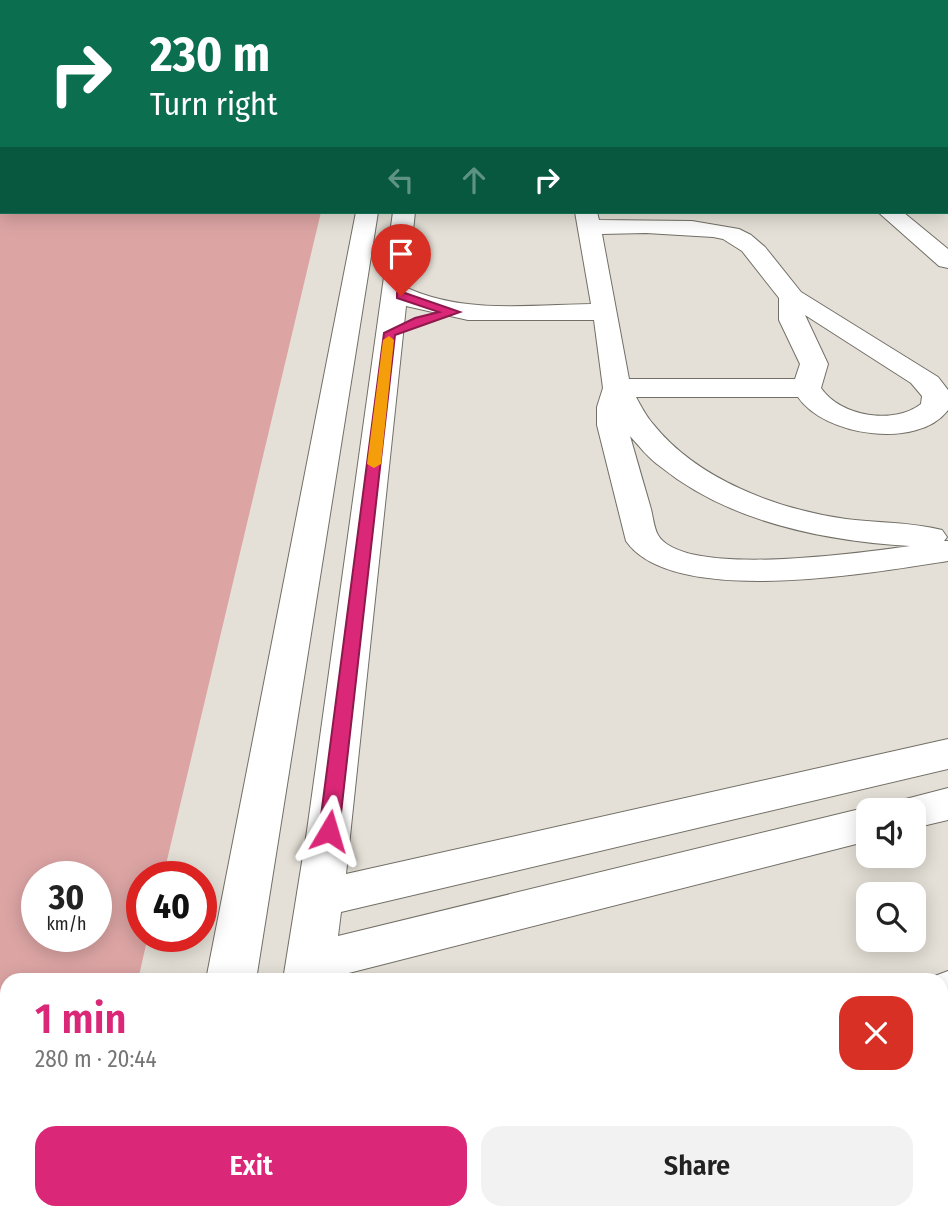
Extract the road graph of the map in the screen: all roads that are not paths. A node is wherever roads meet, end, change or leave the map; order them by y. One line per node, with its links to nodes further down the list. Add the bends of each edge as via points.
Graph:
1 (367, 214): 21 (street)
2 (404, 214): 6 (street)
3 (891, 214): 5 (street)
4 (587, 219): 7 (street, via 732,234 748,245); 9 (street)
5 (948, 261)
6 (394, 291): 8 (street, via 420,304); 10 (street)
7 (792, 298): 12 (street, via 792,320 814,364); 12 (street, via 923,379 934,390 937,402 931,413 915,421 874,424 833,413 814,401)
8 (454, 312): 9 (street); 10 (street)
9 (605, 312): 11 (street)
10 (389, 333): 19 (street)
11 (617, 388): 12 (street); 13 (street, via 630,416 651,443 683,469 726,494 778,514 839,529); 14 (street, via 612,425 625,482 643,541 665,558 715,569 768,570)
12 (807, 388)
13 (948, 537)
14 (948, 551)
15 (948, 754): 19 (street)
16 (948, 804): 17 (street)
17 (926, 809)
18 (856, 827): 20 (street)
19 (320, 898): 20 (street)
20 (309, 972)
21 (232, 973)

